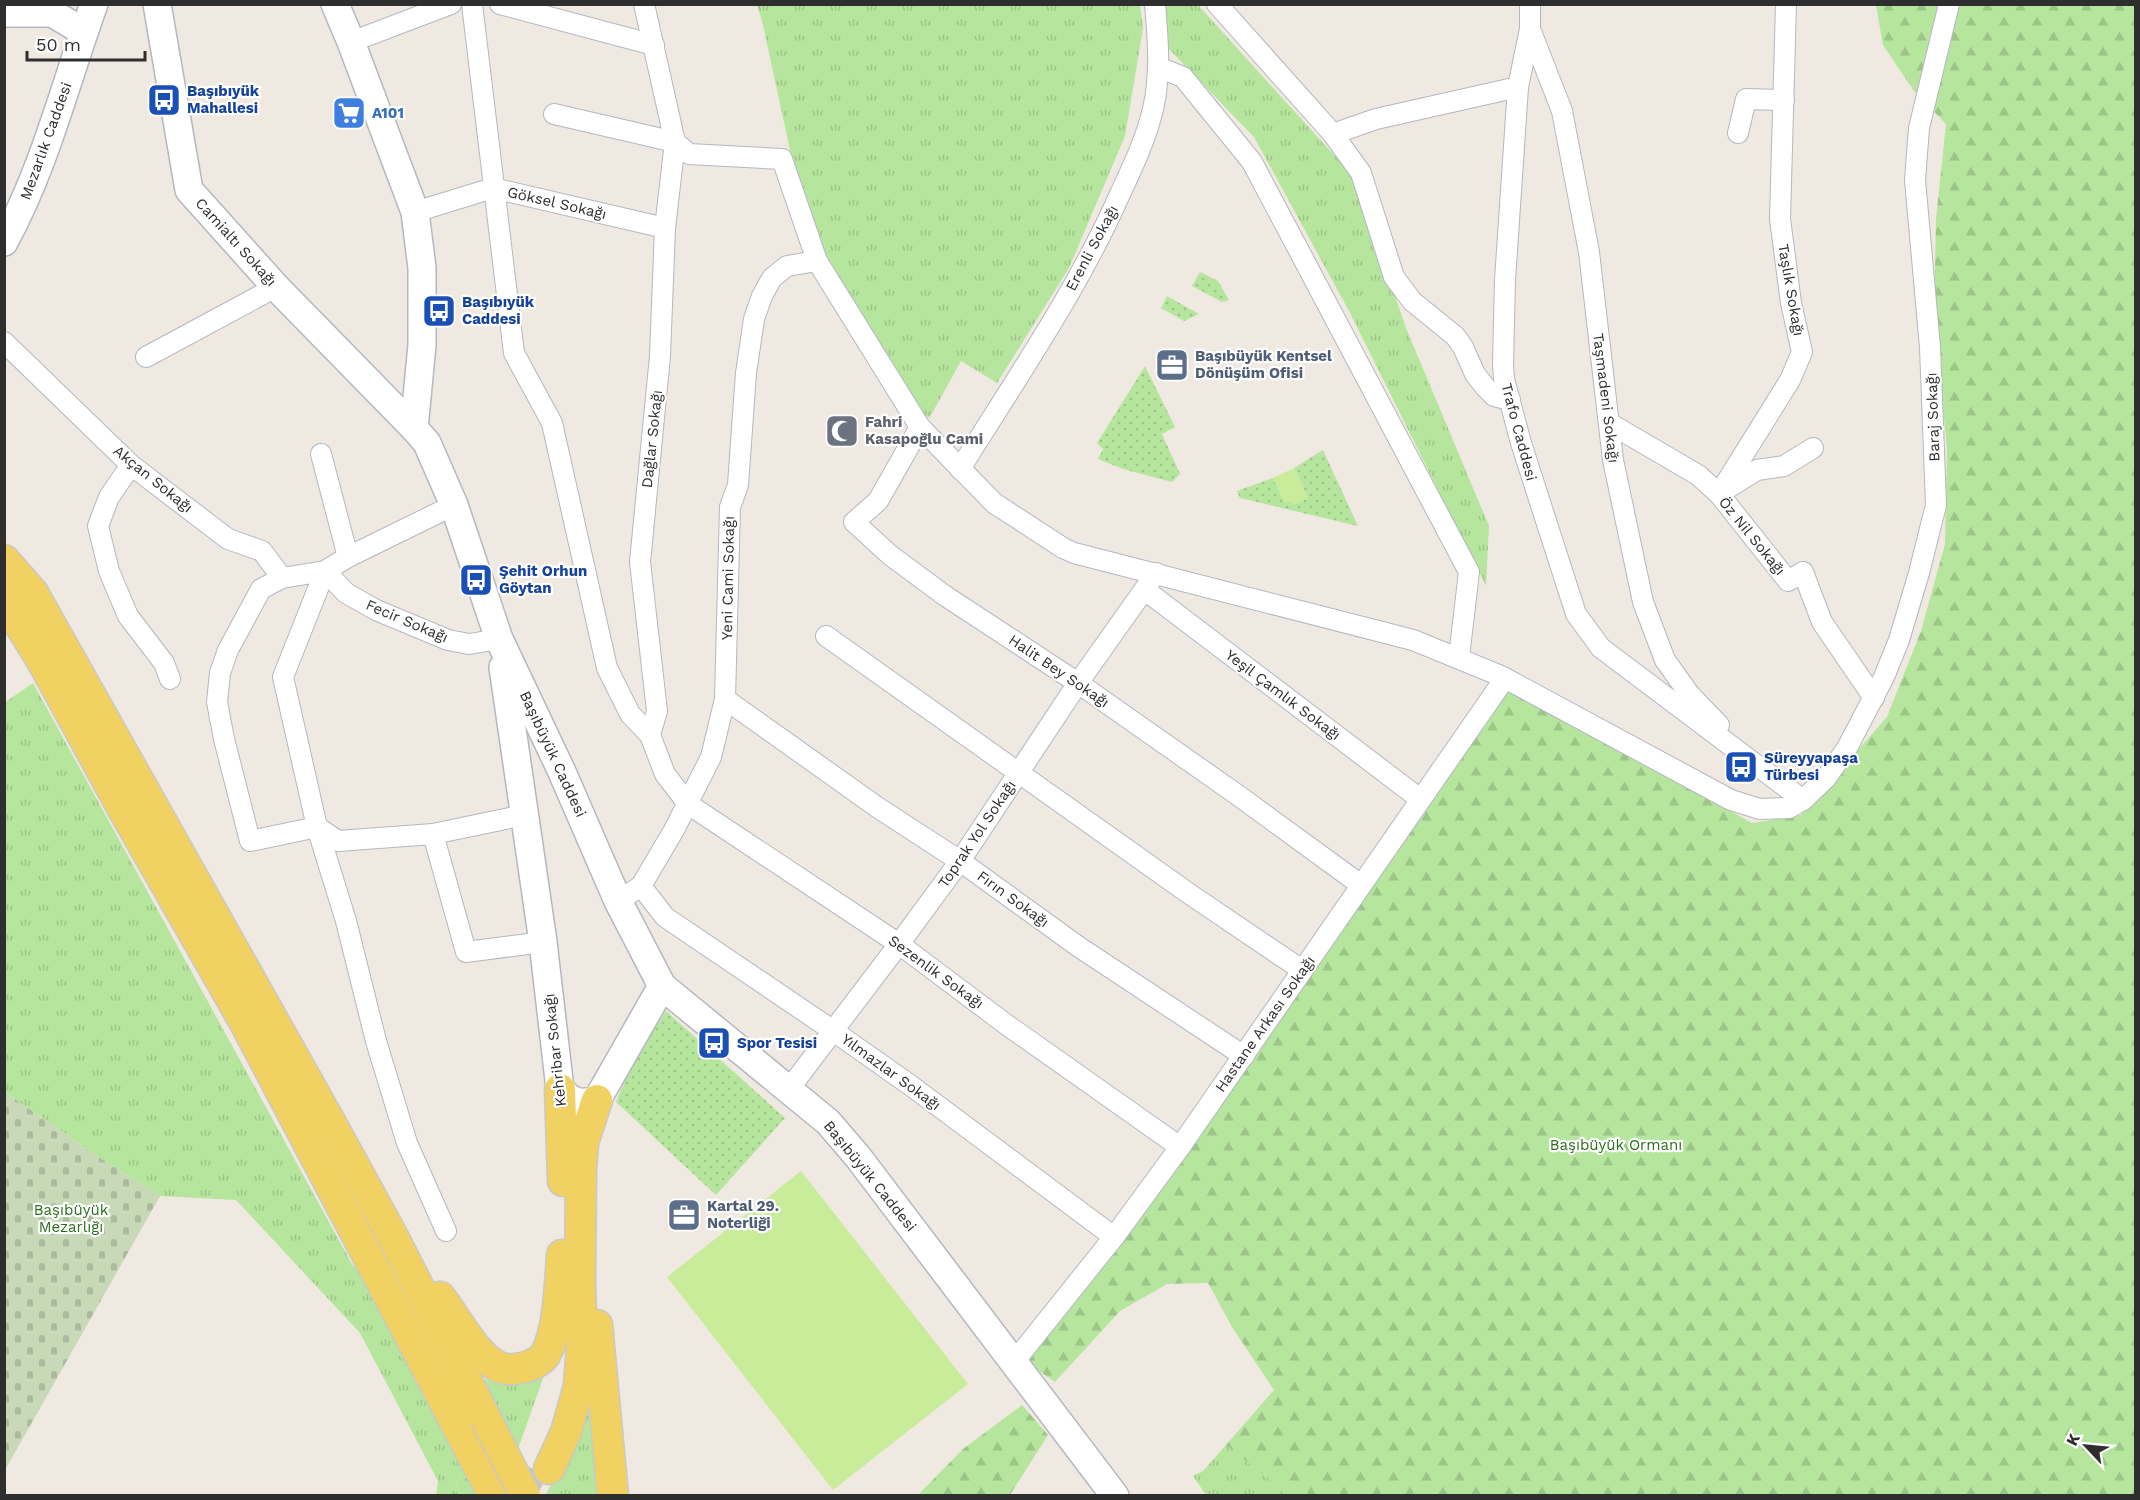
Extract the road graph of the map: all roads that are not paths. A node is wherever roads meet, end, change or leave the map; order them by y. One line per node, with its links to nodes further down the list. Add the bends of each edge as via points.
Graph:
1 (96, 4): 17 (main road, Mezarlık Caddesi)
2 (157, 4): 32 (main road, Camialtı Sokağı, via 189,190)
3 (334, 4): 18 (main road)
4 (451, 4): 18 (street)
5 (472, 4): 27 (street)
6 (500, 4): 19 (street)
7 (644, 4): 19 (street, Dağlar Sokağı)
8 (1155, 4): 20 (street, Erenli Sokağı)
9 (1217, 4): 25 (street)
10 (1530, 4): 16 (street, Trafo Caddesi)
11 (1539, 4): 16 (street)
12 (1786, 4): 22 (street, Taşlık Sokağı)
13 (1949, 4): 58 (street, Baraj Sokağı, via 1919,128 1915,180 1930,347 1936,505 1899,640)
14 (49, 9): 15 (main road); 17 (main road)
15 (4, 13)
16 (1530, 29): 21 (street, Trafo Caddesi); 36 (street, Taşmadeni Sokağı, via 1562,111 1589,252)
17 (84, 32): 30 (main road, Mezarlık Caddesi, via 41,162 25,204)
18 (351, 42): 28 (main road)
19 (654, 45): 26 (street, Dağlar Sokağı)
20 (1158, 67): 42 (street, Erenli Sokağı, via 1144,140 1111,215 1070,292); 54 (street, via 1183,77 1252,162 1469,572)
21 (1518, 87): 25 (street, via 1376,119); 35 (street, Trafo Caddesi, via 1505,280 1503,364)
22 (1784, 100): 24 (street, via 1746,99); 43 (street, Taşlık Sokağı, via 1780,219 1802,352 1790,380)
23 (554, 114): 26 (street)
24 (1738, 133)
25 (1333, 134): 35 (street, via 1361,173 1395,277 1412,301 1455,336 1486,388 1494,396)
26 (675, 142): 29 (street, Dağlar Sokağı); 31 (street, via 689,154 782,159)
27 (493, 188): 28 (street, Göksel Sokağı); 29 (street, Göksel Sokağı); 60 (street, via 514,353 552,423 607,668 630,714)
28 (415, 212): 38 (main road, via 422,268 422,345)
29 (665, 228): 60 (street, Dağlar Sokağı, via 660,356 640,562 657,711)
30 (4, 242)
31 (817, 261): 37 (street); 59 (street, Yeni Cami Sokağı, via 787,266 772,278 754,319 738,485 730,507)
32 (276, 287): 34 (street); 38 (main road, Camialtı Sokağı)
33 (4, 342): 41 (street, Akçan Sokağı)
34 (146, 357)
35 (1510, 400): 61 (street, Trafo Caddesi, via 1576,614 1601,648)
36 (1609, 423): 43 (street, Öz Nil Sokağı, via 1698,475); 61 (street, Taşmadeni Sokağı, via 1643,602 1665,660)
37 (920, 427): 42 (street); 57 (street, Halit Bey Sokağı, via 878,501 854,522 944,595)
38 (414, 428): 44 (main road, Başıbüyük Caddesi, via 427,443)
39 (1813, 448): 43 (street, via 1784,466 1757,470)
40 (321, 454): 45 (street)
41 (131, 465): 49 (street, Akçan Sokağı, via 228,539 262,551); 56 (street, via 109,498 98,526 109,571 128,616 164,663)
42 (960, 469): 48 (street, via 993,503 1063,548)
43 (1719, 494): 58 (street, Öz Nil Sokağı, via 1788,581 1803,572 1822,622)
44 (454, 505): 45 (street); 53 (main road, Başıbüyük Caddesi)
45 (348, 557): 47 (street)
46 (4, 560): 85 (main road, via 33,593)
47 (325, 571): 49 (street); 53 (street, Fecir Sokağı, via 346,593 376,610 448,640 469,645); 67 (street, via 283,677)
48 (1156, 573): 50 (street, Toprak Yol Sokağı); 54 (street, via 1413,640)
49 (282, 578): 67 (street, via 261,589 228,650 220,673 217,702 250,841)
50 (1145, 590): 57 (street, Toprak Yol Sokağı); 63 (street, Yeşil Çamlık Sokağı)
51 (4, 600): 88 (main road, via 244,1021 379,1281)
52 (826, 636): 62 (street)
53 (499, 639): 66 (main road, Kehribar Sokağı); 72 (main road, Başıbüyük Caddesi)
54 (1459, 657): 55 (street)
55 (1505, 678): 63 (street, Hastane Arkası Sokağı); 64 (street, via 1731,800 1760,809 1789,808)
56 (170, 679)
57 (1078, 683): 62 (street, Toprak Yol Sokağı); 70 (street, Halit Bey Sokağı)
58 (1874, 698): 64 (street, Baraj Sokağı, via 1831,771)
59 (725, 699): 65 (street, Yeni Cami Sokağı, via 711,757); 69 (street, Fırın Sokağı)
60 (651, 735): 65 (street, Sezenlik Sokağı, via 665,774)
61 (1732, 745): 64 (street, Trafo Caddesi)
62 (1019, 772): 69 (street, Toprak Yol Sokağı); 75 (street)
63 (1420, 799): 70 (street, Hastane Arkası Sokağı)
64 (1803, 800)
65 (688, 804): 71 (street, Yeni Cami Sokağı); 74 (street, Sezenlik Sokağı)
66 (524, 815): 68 (street); 73 (main road, Kehribar Sokağı)
67 (317, 827): 68 (street, via 338,841); 84 (street, via 406,1143)
68 (433, 834): 73 (street, via 466,952)
69 (960, 861): 74 (street, Toprak Yol Sokağı); 78 (street, Fırın Sokağı, via 1079,947)
70 (1361, 885): 75 (street, Hastane Arkası Sokağı)
71 (641, 886): 72 (street, Yeni Cami Sokağı); 77 (street, Yılmazlar Sokağı, via 665,917)
72 (618, 901): 76 (main road, Başıbüyük Caddesi)
73 (543, 942): 79 (main road, Kehribar Sokağı)
74 (899, 944): 77 (street, Toprak Yol Sokağı); 82 (street, Sezenlik Sokağı)
75 (1302, 970): 78 (street, Hastane Arkası Sokağı)
76 (662, 986): 80 (main road, Başıbüyük Caddesi); 81 (main road)
77 (832, 1030): 80 (street, Toprak Yol Sokağı); 86 (street, Yılmazlar Sokağı)
78 (1244, 1056): 82 (street, Hastane Arkası Sokağı)
79 (560, 1089): 81 (main road, via 577,1102); 83 (main road, Kehribar Sokağı)
80 (789, 1089): 87 (main road, Başıbüyük Caddesi, via 828,1122 858,1157)
81 (597, 1100): 83 (main road, via 583,1143)
82 (1180, 1147): 86 (street, Hastane Arkası Sokağı)
83 (573, 1216): 85 (main road, via 560,1295 544,1356 527,1368 510,1370 495,1366 479,1352); 89 (main road, via 582,1344 579,1386 566,1432); 92 (main road, via 595,1302)
84 (446, 1231)
85 (392, 1235): 88 (main road)
86 (1114, 1237): 87 (street, Hastane Arkası Sokağı)
87 (1020, 1370): 93 (main road, Başıbüyük Caddesi)
88 (474, 1425): 90 (main road); 91 (main road, bridge)
89 (544, 1464)
90 (494, 1496)
91 (525, 1496)
92 (613, 1496)
93 (1115, 1496)

